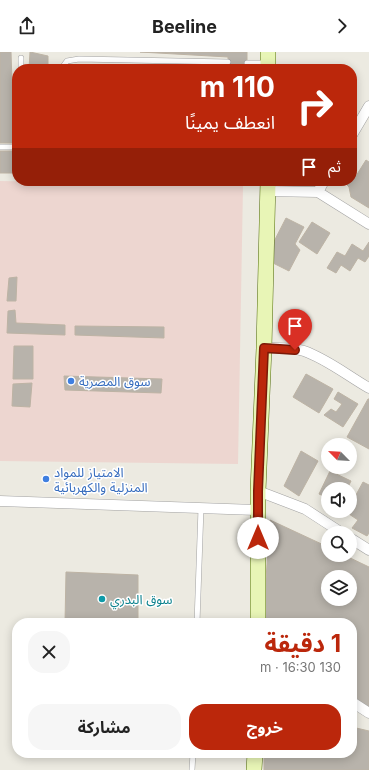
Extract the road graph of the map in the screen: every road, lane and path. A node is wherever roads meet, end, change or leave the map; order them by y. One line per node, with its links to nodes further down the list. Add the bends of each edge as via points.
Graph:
1 (21, 58): 5 (lane)
2 (268, 61): 4 (lane)
3 (228, 62): 6 (lane, via 79,59 67,61)
4 (247, 63)
5 (21, 64)
6 (65, 64)
7 (369, 106): 8 (street)
8 (357, 126)
9 (0, 147): 10 (lane)
10 (12, 147)
11 (268, 186): 13 (street); 15 (main road)
12 (321, 186): 13 (street)
13 (318, 192): 14 (street)
14 (369, 224)
15 (264, 348): 16 (street, via 304,351); 17 (main road)
16 (369, 388)
17 (258, 491): 20 (main road); 21 (street, via 305,510)
18 (0, 501): 19 (street)
19 (201, 508): 20 (street); 24 (lane)
20 (258, 510): 25 (main road)
21 (331, 526)
22 (357, 542): 23 (street)
23 (369, 550)
24 (197, 618)
25 (258, 618)
26 (357, 705): 27 (street)
27 (369, 713)
28 (193, 758): 30 (lane)
29 (255, 758): 31 (main road)
30 (192, 770)
31 (254, 770)

